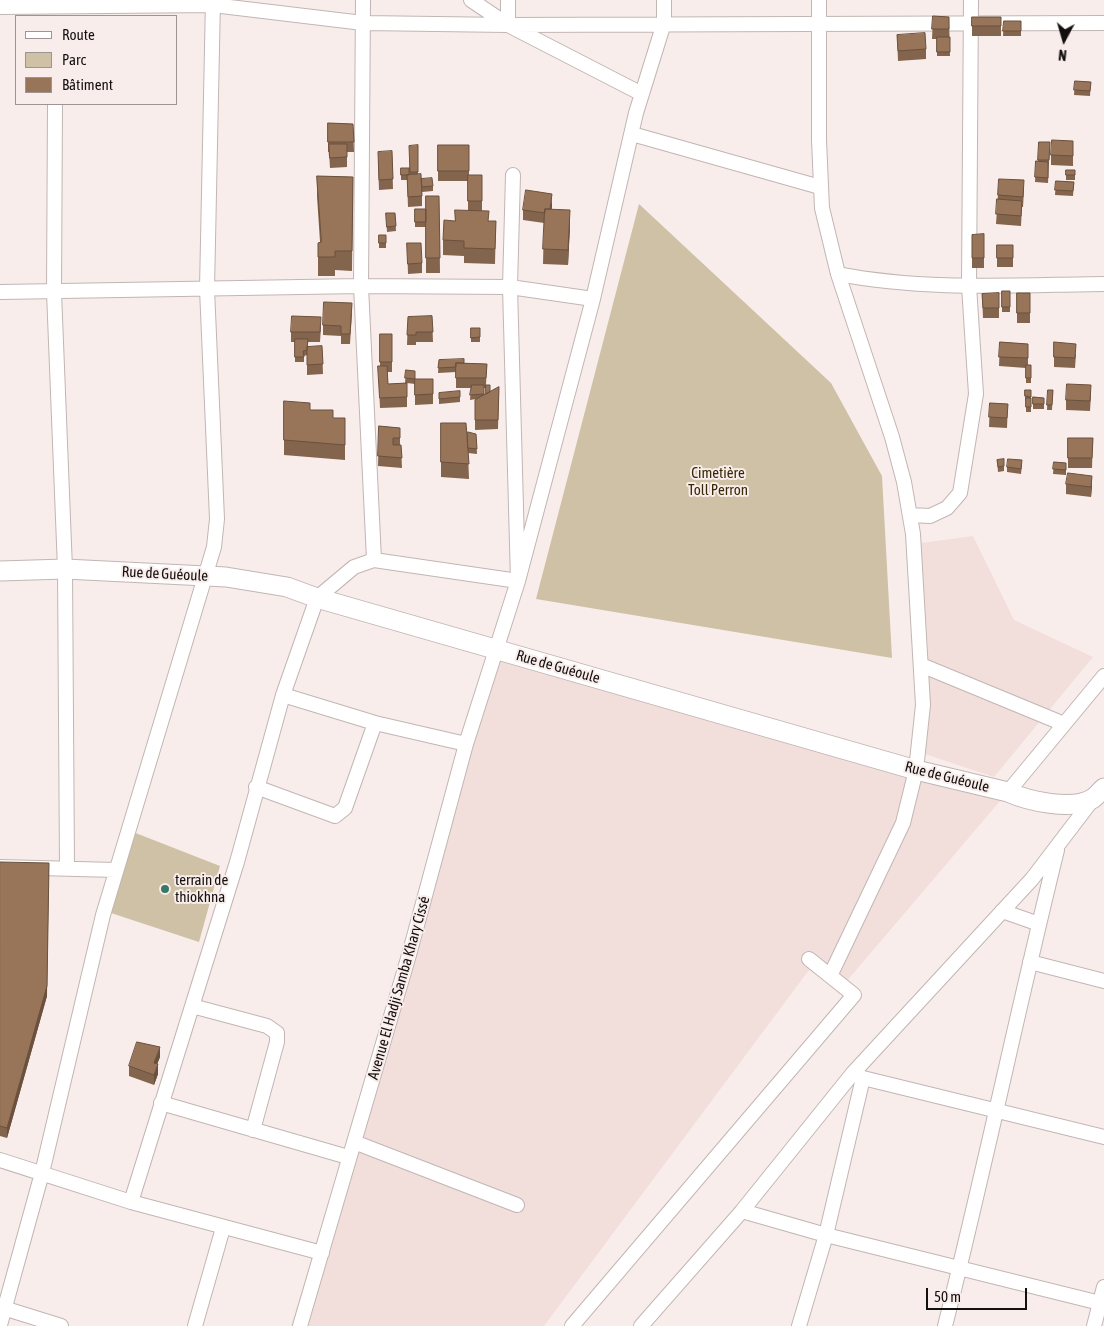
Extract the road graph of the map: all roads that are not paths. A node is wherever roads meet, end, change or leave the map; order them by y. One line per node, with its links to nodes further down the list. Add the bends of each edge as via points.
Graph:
1 (363, 0): 10 (street)
2 (471, 0): 15 (street)
3 (508, 0): 15 (street)
4 (664, 0): 11 (street, Avenue El Hadji Samba Khary Cissé)
5 (819, 0): 12 (street)
6 (971, 0): 13 (street)
7 (213, 3): 9 (street); 10 (street); 26 (street)
8 (0, 7): 9 (street)
9 (56, 7)
10 (364, 23): 15 (street); 23 (street)
11 (664, 23): 12 (street); 15 (street); 16 (street, Avenue El Hadji Samba Khary Cissé)
12 (819, 23): 13 (street); 20 (street)
13 (971, 23): 14 (street); 24 (street)
14 (1104, 23)
15 (508, 25): 16 (street)
16 (642, 94): 18 (street, Avenue El Hadji Samba Khary Cissé)
17 (55, 105): 28 (street)
18 (632, 134): 20 (street); 29 (street, Avenue El Hadji Samba Khary Cissé)
19 (513, 175): 25 (street)
20 (820, 187): 21 (street)
21 (838, 274): 24 (street, via 898,283); 30 (street, via 892,436)
22 (1104, 284): 24 (street)
23 (361, 286): 25 (street); 26 (street); 31 (street)
24 (969, 286): 30 (street, via 976,394 960,493 947,508 930,516)
25 (510, 287): 29 (street); 35 (street)
26 (208, 290): 28 (street); 34 (street, via 218,519)
27 (0, 292): 28 (street)
28 (54, 292): 32 (street)
29 (593, 299): 35 (street, Avenue El Hadji Samba Khary Cissé)
30 (910, 515): 38 (street)
31 (374, 560): 35 (street); 36 (street, via 354,567)
32 (65, 569): 33 (main road, Rue de Guéoule); 34 (main road, Rue de Guéoule); 50 (street)
33 (0, 571)
34 (206, 577): 36 (main road, Rue de Guéoule, via 287,587); 51 (street)
35 (518, 581): 37 (street, Avenue El Hadji Samba Khary Cissé)
36 (317, 598): 37 (main road, Rue de Guéoule); 40 (street)
37 (496, 649): 43 (street, Avenue El Hadji Samba Khary Cissé); 44 (main road, Rue de Guéoule)
38 (921, 664): 42 (street); 44 (street, via 923,705)
39 (1104, 676): 42 (street)
40 (283, 695): 41 (street); 45 (street)
41 (375, 723): 43 (street); 45 (street, via 345,808 336,816)
42 (1064, 724): 46 (street)
43 (466, 744): 64 (street, Avenue El Hadji Samba Khary Cissé)
44 (916, 770): 46 (main road, Rue de Guéoule); 56 (street, via 903,823)
45 (256, 788): 58 (street, via 237,862)
46 (1008, 792): 47 (main road, Rue de Guéoule, via 1052,804 1074,804)
47 (1100, 795): 48 (street)
48 (1059, 845): 52 (street); 53 (street)
49 (0, 867): 50 (street)
50 (67, 867): 51 (street)
51 (116, 870): 67 (street, via 61,1083)
52 (1002, 911): 53 (street); 59 (street)
53 (1039, 924): 55 (street)
54 (809, 958): 56 (street)
55 (1030, 962): 57 (street); 61 (street)
56 (830, 976): 82 (street, via 854,995)
57 (1104, 981)
58 (192, 1006): 60 (street); 62 (street, via 267,1026 277,1033)
59 (858, 1076): 61 (street); 70 (street); 72 (street)
60 (161, 1103): 62 (street); 68 (street)
61 (998, 1111): 63 (street); 74 (street)
62 (253, 1130): 65 (street)
63 (1104, 1136)
64 (354, 1142): 65 (street, Avenue El Hadji Samba Khary Cissé); 69 (street)
65 (348, 1157): 73 (street, Avenue El Hadji Samba Khary Cissé)
66 (0, 1160): 67 (street)
67 (42, 1172): 68 (street); 77 (street)
68 (131, 1202): 71 (street)
69 (516, 1205)
70 (742, 1212): 72 (street); 83 (street)
71 (223, 1228): 73 (street); 80 (street)
72 (826, 1234): 74 (street); 84 (street)
73 (322, 1253): 81 (street, Avenue El Hadji Samba Khary Cissé)
74 (960, 1268): 76 (street); 85 (street)
75 (1104, 1287): 76 (street)
76 (1102, 1303): 86 (street)
77 (3, 1308): 78 (street); 79 (street)
78 (0, 1325)
79 (61, 1326)
80 (195, 1326)
81 (300, 1326)
82 (572, 1326)
83 (641, 1326)
84 (799, 1326)
85 (945, 1326)
86 (1094, 1326)

